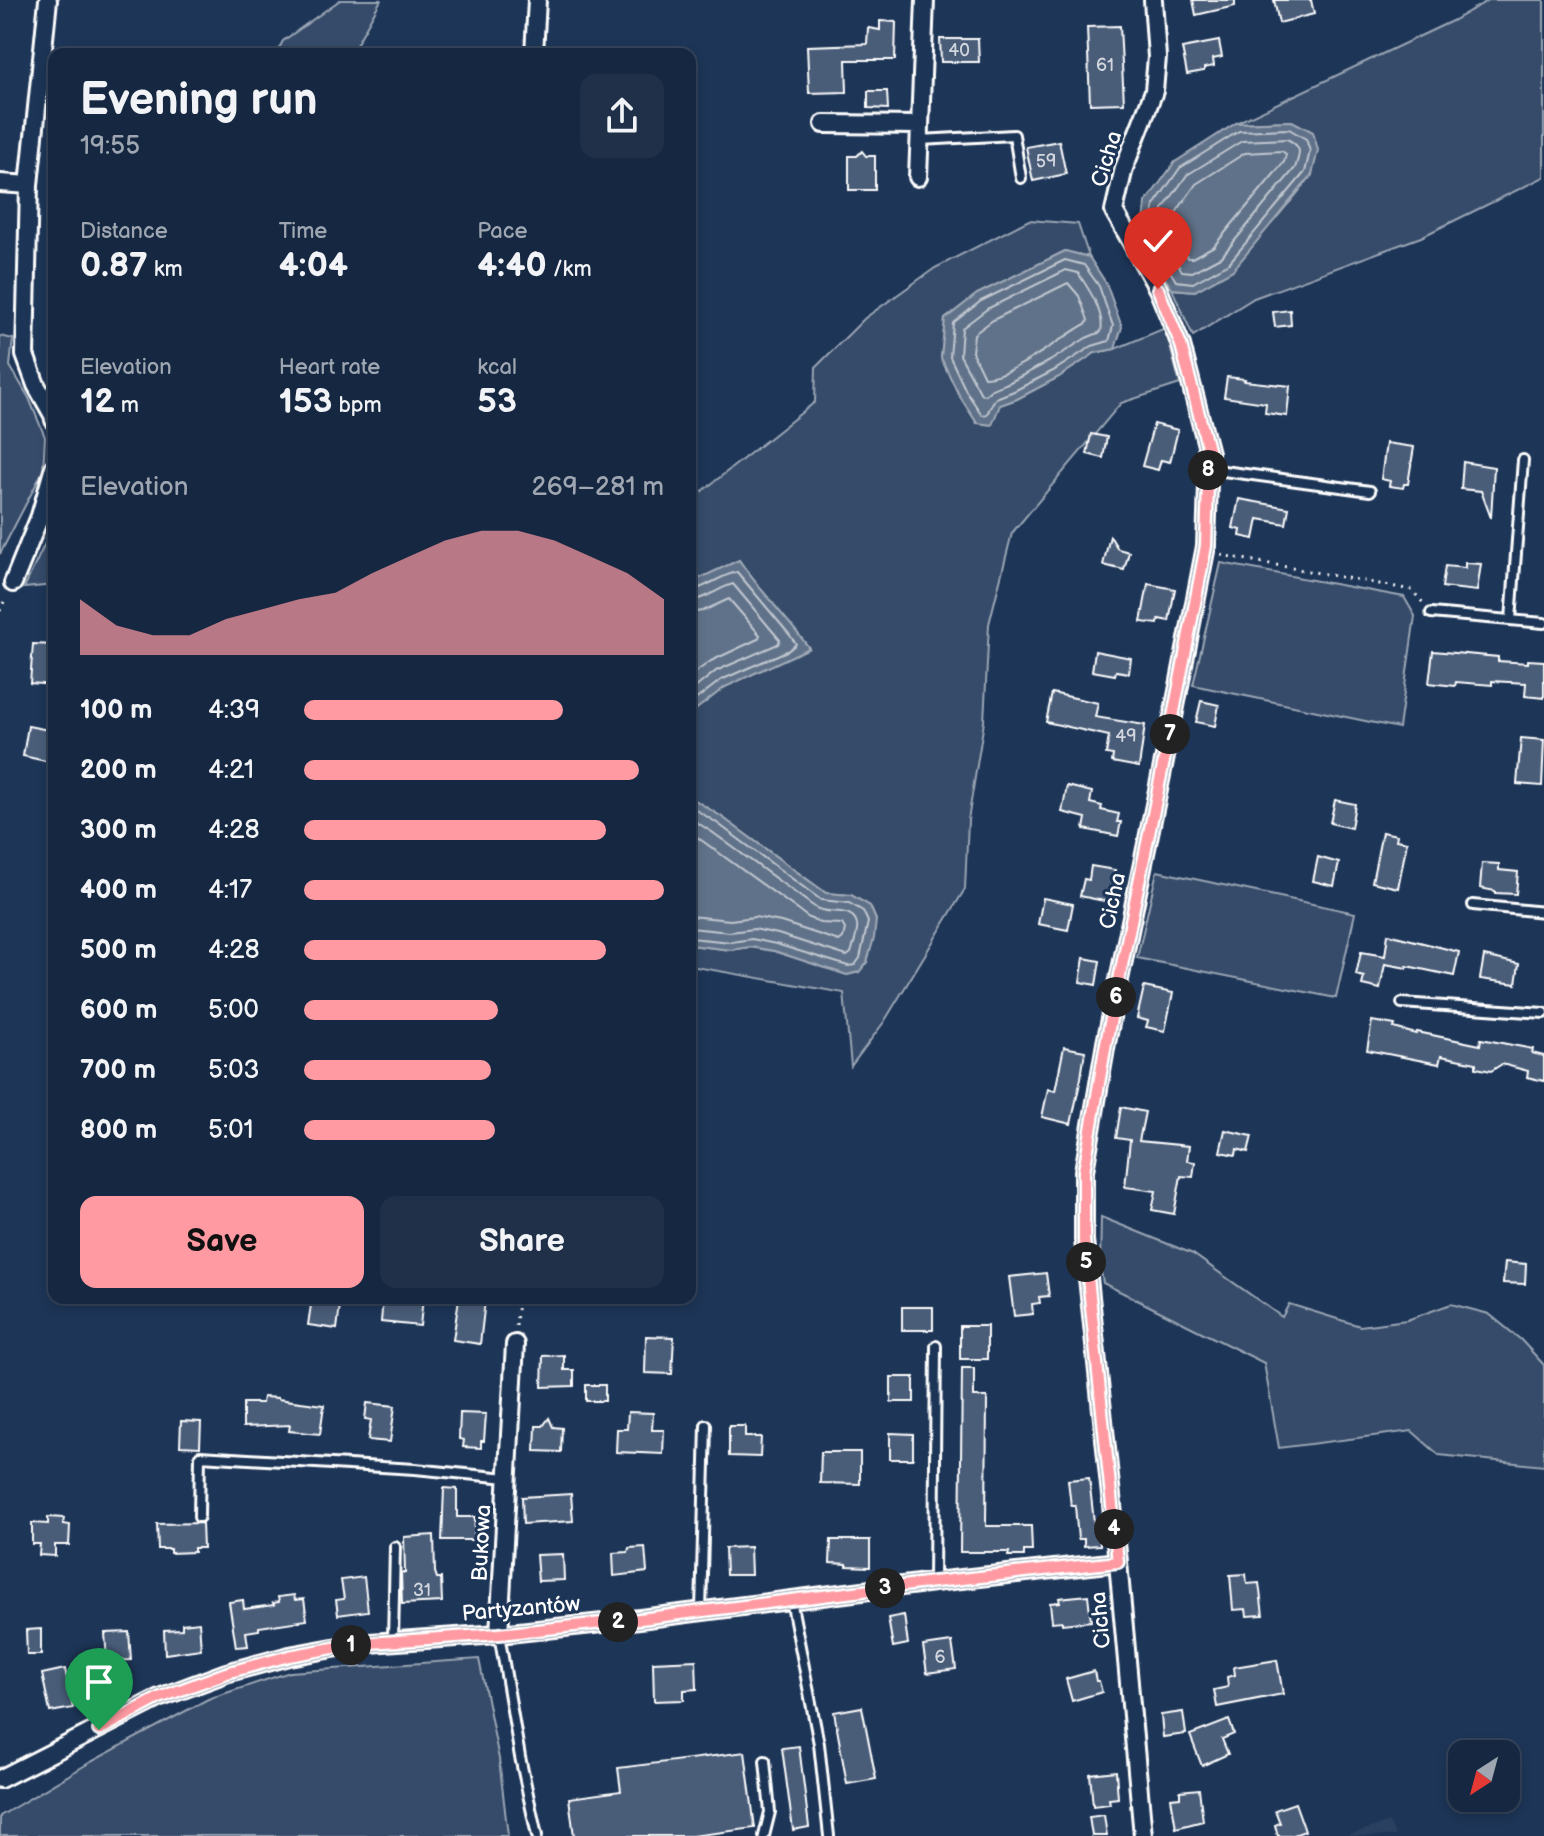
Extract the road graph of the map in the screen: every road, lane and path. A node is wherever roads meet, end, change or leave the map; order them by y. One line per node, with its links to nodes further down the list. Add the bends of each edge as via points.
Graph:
1 (48, 0): 11 (street)
2 (537, 0): 5 (street)
3 (925, 0): 7 (street)
4 (1153, 0): 14 (street, Cicha, via 1154,91 1124,168 1114,211 1158,289 1181,345 1209,453)
5 (534, 48)
6 (824, 124): 7 (street)
7 (920, 132): 8 (street); 9 (lane, via 1014,135)
8 (918, 177)
9 (1021, 178)
10 (0, 183): 11 (street)
11 (29, 185): 12 (street, via 25,355)
12 (48, 406)
13 (1523, 460): 20 (lane)
14 (1208, 469): 16 (lane); 17 (street, Cicha)
15 (48, 488): 18 (street)
16 (1370, 491)
17 (1205, 552): 19 (path, via 1412,590); 33 (street, Cicha, via 1084,1171 1084,1240)
18 (13, 583)
19 (1431, 613): 20 (lane)
20 (1511, 620): 21 (lane)
21 (1544, 623)
22 (1473, 905): 23 (lane)
23 (1544, 912)
24 (1402, 1003): 25 (lane)
25 (1544, 1013)
26 (518, 1304): 27 (path)
27 (515, 1344): 30 (street, Bukowa)
28 (936, 1346): 34 (lane)
29 (706, 1425): 36 (lane)
30 (508, 1478): 31 (lane, via 200,1456); 37 (street, Bukowa)
31 (199, 1517)
32 (395, 1547): 38 (lane)
33 (1118, 1562): 34 (street, Partyzantów); 44 (street, Cicha)
34 (934, 1582): 35 (street, Partyzantów)
35 (791, 1600): 36 (street, Partyzantów); 43 (lane, via 819,1744)
36 (701, 1612): 37 (street, Partyzantów)
37 (499, 1634): 38 (street, Partyzantów); 41 (lane, Bukowa)
38 (393, 1642): 40 (street, Partyzantów, via 289,1656 226,1673 159,1698)
39 (765, 1761): 42 (lane, via 770,1812)
40 (0, 1779)
41 (537, 1836)
42 (764, 1836)
43 (829, 1836)
44 (1143, 1836)

